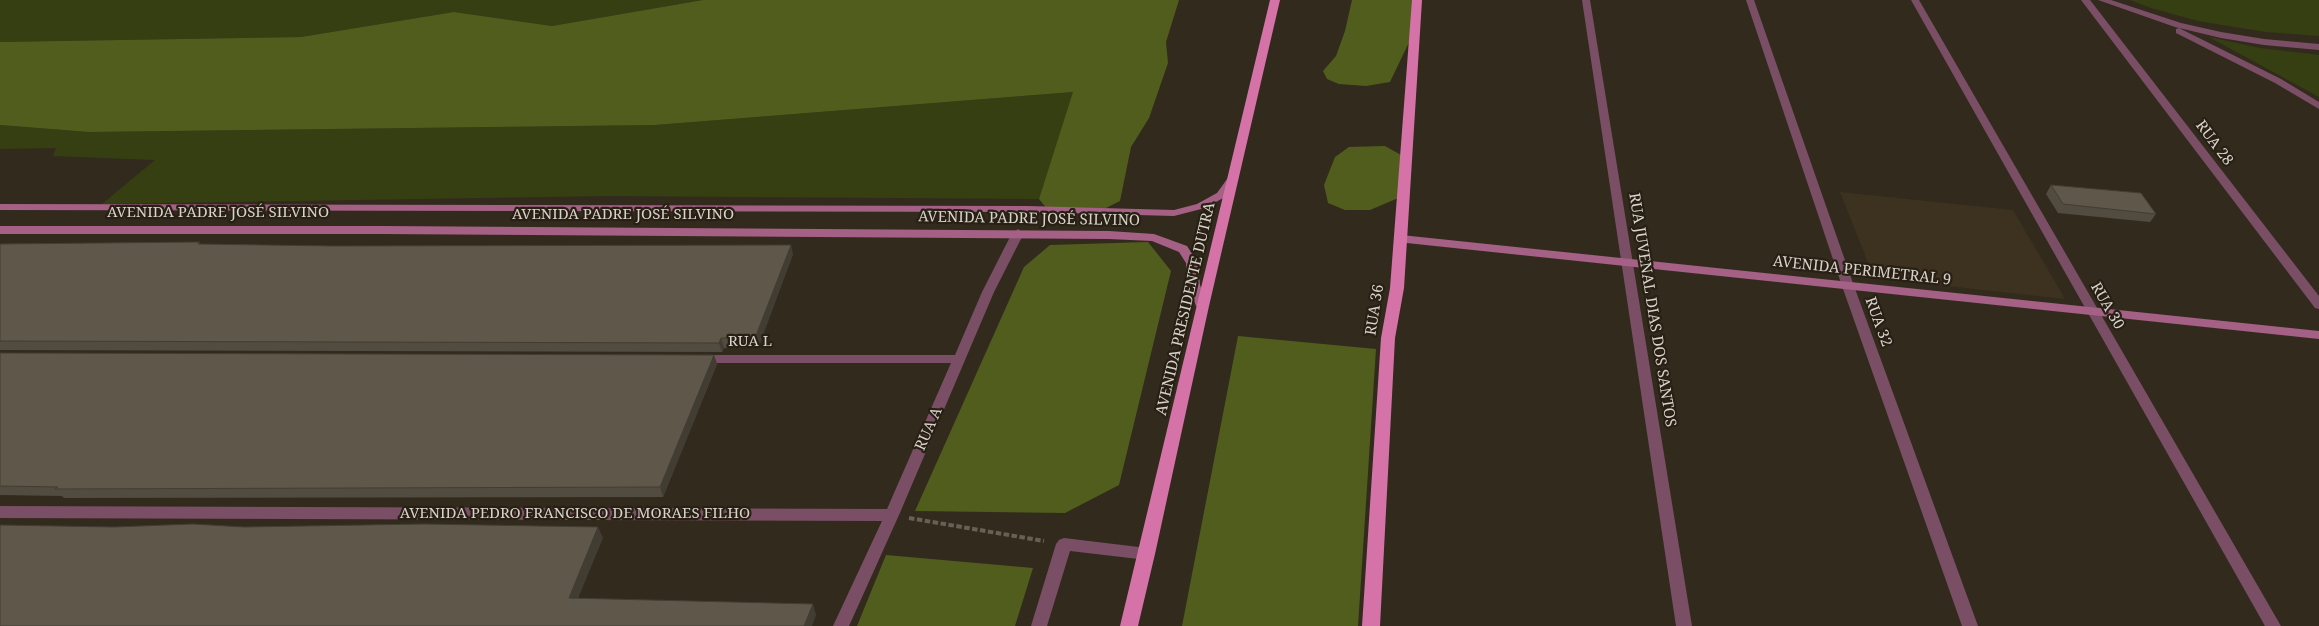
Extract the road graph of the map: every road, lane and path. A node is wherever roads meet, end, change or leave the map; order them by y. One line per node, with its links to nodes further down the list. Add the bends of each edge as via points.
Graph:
1 (1275, 0): 11 (highway, AVENIDA PRESIDENTE DUTRA)
2 (1417, 0): 15 (highway, RUA 36)
3 (1586, 0): 16 (street, RUA JUVENAL DIAS DOS SANTOS)
4 (1750, 0): 17 (street, RUA 32)
5 (1915, 0): 20 (street, RUA 30)
6 (2085, 0): 18 (street, RUA 28)
7 (2102, 0): 8 (street)
8 (2138, 13): 9 (street, via 2221,35); 10 (street, via 2210,45)
9 (2319, 47)
10 (2319, 106)
11 (1234, 177): 12 (main road, AVENIDA PADRE JOSÉ SILVINO, via 1221,195 1201,206 1174,212); 19 (highway, AVENIDA PRESIDENTE DUTRA)
12 (0, 207)
13 (0, 230): 14 (main road, AVENIDA PADRE JOSÉ SILVINO)
14 (1018, 233): 19 (main road, AVENIDA PADRE JOSÉ SILVINO, via 1154,238 1183,249 1192,263 1194,285); 23 (street, RUA A)
15 (1401, 240): 16 (main road, AVENIDA PERIMETRAL 9); 31 (highway, RUA 36, via 1388,338)
16 (1628, 264): 17 (main road, AVENIDA PERIMETRAL 9); 32 (street, RUA JUVENAL DIAS DOS SANTOS)
17 (1848, 286): 20 (main road, AVENIDA PERIMETRAL 9); 33 (street, RUA 32)
18 (2319, 305)
19 (1202, 306): 27 (highway, AVENIDA PRESIDENTE DUTRA)
20 (2092, 312): 21 (main road, AVENIDA PERIMETRAL 9); 34 (street, RUA 30)
21 (2319, 335)
22 (690, 358): 23 (street, RUA L)
23 (959, 359): 25 (street, RUA A)
24 (0, 512): 25 (street, AVENIDA PEDRO FRANCISCO DE MORAES FILHO)
25 (892, 515): 26 (path); 28 (street, RUA A)
26 (1064, 544): 27 (street); 29 (street)
27 (1147, 554): 30 (highway, AVENIDA PRESIDENTE DUTRA)
28 (841, 626)
29 (1039, 626)
30 (1129, 626)
31 (1371, 626)
32 (1684, 626)
33 (1970, 626)
34 (2273, 626)

